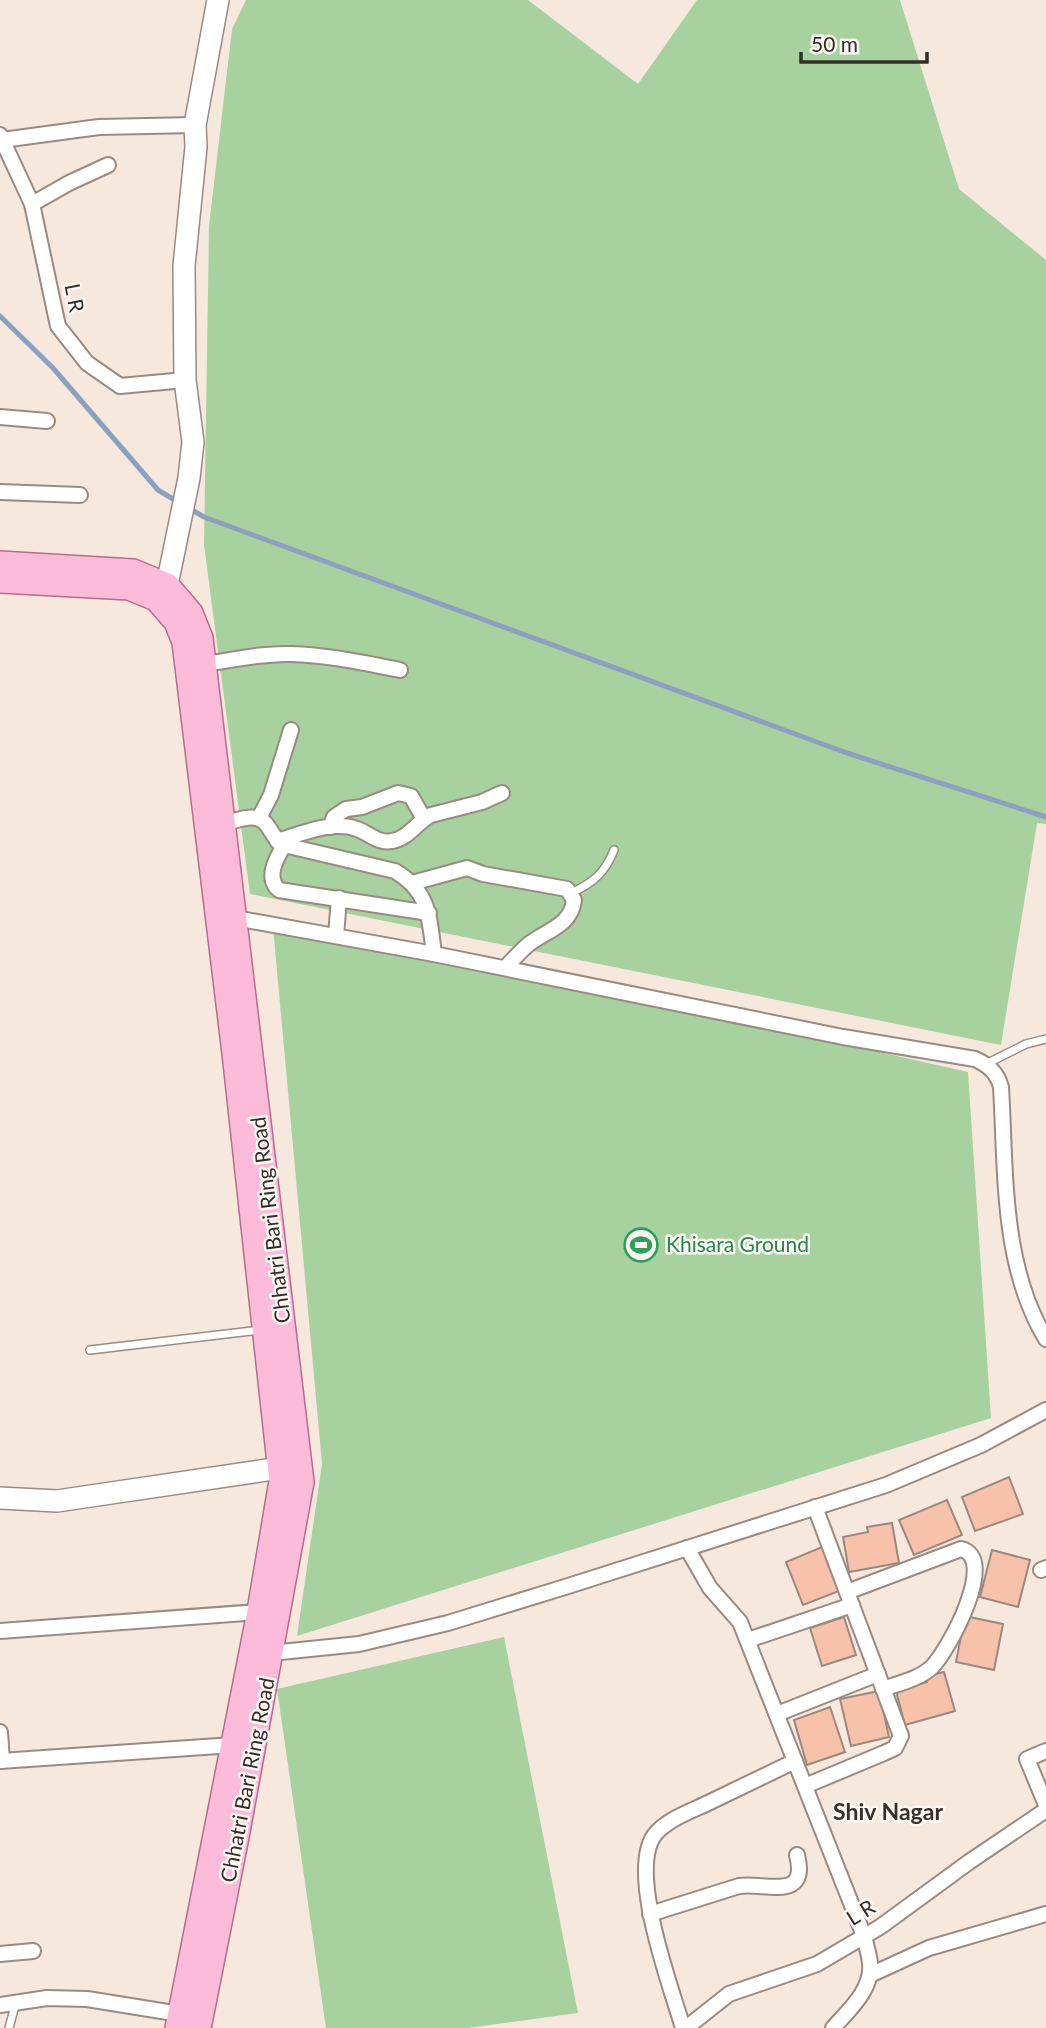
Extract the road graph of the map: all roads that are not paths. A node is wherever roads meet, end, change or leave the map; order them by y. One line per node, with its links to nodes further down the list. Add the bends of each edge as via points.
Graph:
1 (218, 0): 2 (street)
2 (195, 125): 3 (street, via 99,127); 6 (street, via 184,266)
3 (1, 137): 5 (street, L R)
4 (108, 165): 5 (street)
5 (32, 204): 6 (street, L R, via 58,326 88,363 121,386)
6 (184, 380): 13 (street, via 193,442)
7 (0, 417): 8 (street)
8 (47, 421)
9 (0, 492): 10 (street)
10 (80, 495)
11 (0, 563): 13 (main road, Chhatri Bari Ring Road, via 133,571)
12 (0, 581): 34 (main road, Chhatri Bari Ring Road, via 129,588 156,600 176,622 184,642)
13 (167, 585): 14 (main road, Chhatri Bari Ring Road, via 191,613 201,638)
14 (204, 664): 15 (street, via 289,654); 20 (main road, Chhatri Bari Ring Road)
15 (400, 670)
16 (291, 730): 18 (street)
17 (502, 793): 19 (street)
18 (259, 818): 20 (street); 22 (street)
19 (424, 819): 21 (street, via 394,841 376,839 356,828); 21 (street, via 411,796 398,793 346,809 334,817)
20 (223, 824): 28 (main road, Chhatri Bari Ring Road)
21 (330, 827): 22 (street)
22 (281, 843): 24 (street, via 395,871); 26 (street, via 273,869 275,887 295,894)
23 (614, 850): 25 (lane, via 594,881)
24 (412, 883): 25 (street, via 467,868); 27 (street)
25 (571, 893): 31 (street, via 573,908 567,919)
26 (339, 898): 27 (street); 29 (street)
27 (429, 913): 30 (street)
28 (235, 918): 29 (street); 46 (main road, Chhatri Bari Ring Road, via 302,1482)
29 (336, 936): 30 (street)
30 (434, 954): 31 (street)
31 (505, 968): 33 (street)
32 (1046, 1039): 33 (lane)
33 (986, 1064): 35 (street, via 1001,1087 1008,1211 1017,1267 1027,1303)
34 (265, 1330): 36 (lane); 38 (main road, Chhatri Bari Ring Road)
35 (1046, 1339)
36 (90, 1350)
37 (1046, 1410): 40 (street, via 933,1466)
38 (280, 1468): 39 (street, via 57,1501); 43 (main road, Chhatri Bari Ring Road)
39 (0, 1498)
40 (816, 1507): 41 (street); 42 (street)
41 (687, 1548): 45 (street); 46 (street, via 448,1623 359,1644)
42 (849, 1598): 45 (street); 47 (street); 47 (street, via 961,1549 973,1560 967,1605 941,1656 919,1676)
43 (258, 1612): 44 (street); 50 (main road, Chhatri Bari Ring Road)
44 (0, 1631)
45 (748, 1640): 48 (street)
46 (271, 1653): 68 (main road, Chhatri Bari Ring Road)
47 (880, 1682): 48 (street); 54 (street, via 900,1729 898,1744)
48 (777, 1714): 53 (street)
49 (0, 1732): 52 (street)
50 (233, 1745): 52 (street); 66 (main road, Chhatri Bari Ring Road)
51 (1046, 1751): 55 (street, via 1027,1759)
52 (1, 1761)
53 (795, 1761): 54 (street); 58 (street, via 676,1818 657,1832 646,1862)
54 (805, 1786): 60 (street)
55 (1046, 1805)
56 (1046, 1810): 60 (street, L R)
57 (797, 1856): 58 (street, via 801,1870 789,1885 739,1886)
58 (650, 1914): 69 (street)
59 (1046, 1914): 63 (street, via 929,1948)
60 (864, 1936): 63 (street); 69 (street, L R, via 817,1964 729,1994)
61 (33, 1951): 62 (street)
62 (0, 1954)
63 (870, 1975): 70 (street, via 864,1991)
64 (16, 2002): 65 (street); 66 (street, via 87,1999); 67 (lane)
65 (0, 2005)
66 (179, 2021)
67 (9, 2028)
68 (199, 2028)
69 (685, 2028)
70 (833, 2028)

